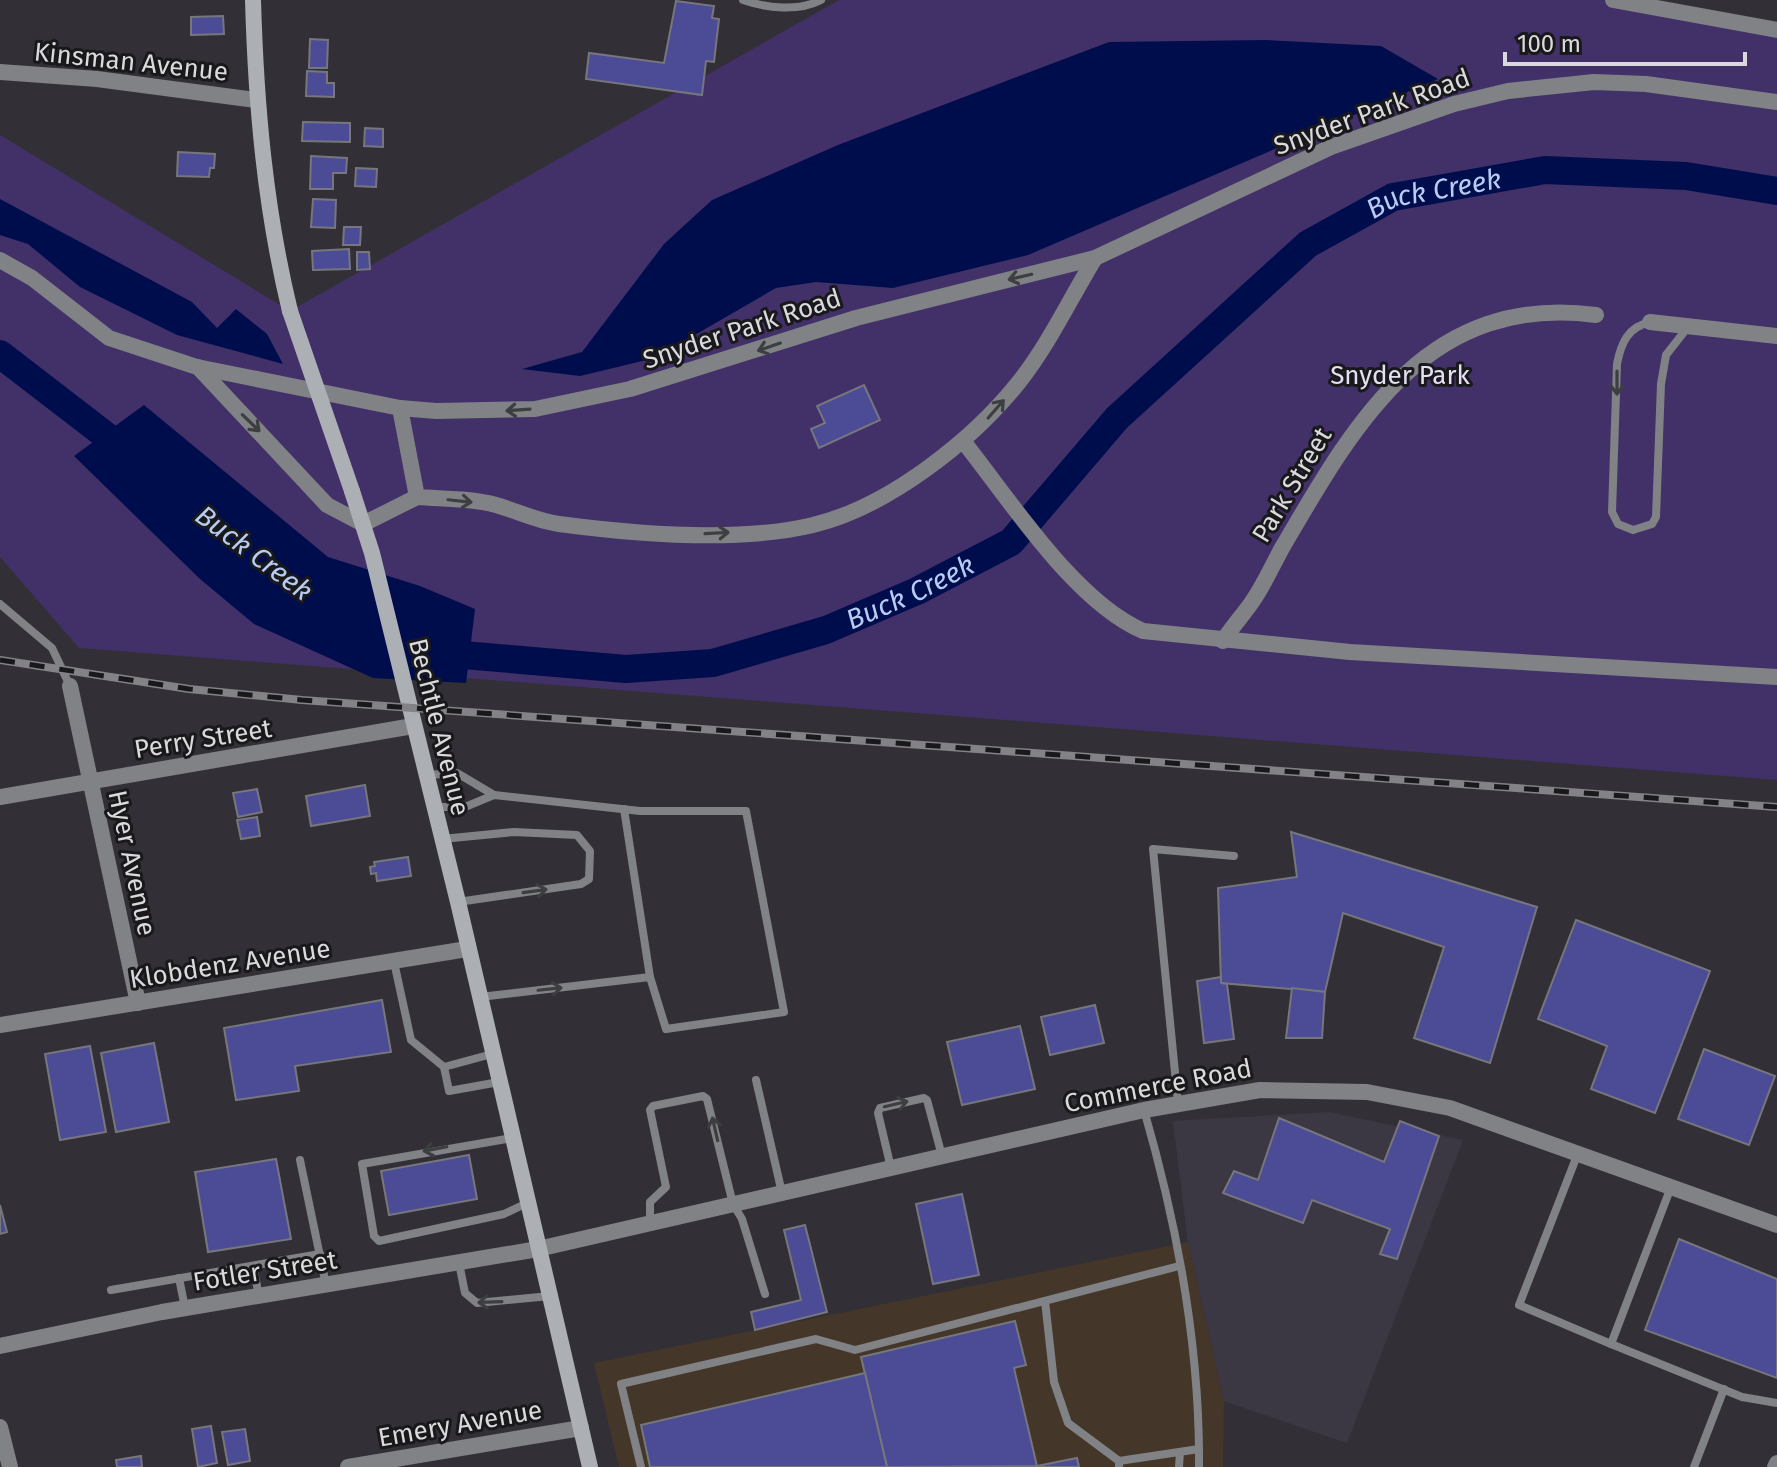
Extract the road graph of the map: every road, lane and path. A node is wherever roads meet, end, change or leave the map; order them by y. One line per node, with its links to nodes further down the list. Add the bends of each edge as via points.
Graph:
1 (253, 0): 7 (main road, Bechtle Avenue)
2 (743, 0): 3 (lane, via 788,7)
3 (821, 0)
4 (1613, 0): 5 (street)
5 (1777, 30)
6 (0, 72): 7 (street, Kinsman Avenue)
7 (256, 100): 19 (main road, Bechtle Avenue, bridge, via 263,175 290,311)
8 (1777, 102): 9 (street, Snyder Park Road, via 1646,84 1594,82 1508,91 1331,147)
9 (1095, 258): 16 (street, Snyder Park Road, one-way to 16, via 856,318 702,369 568,404 499,411); 17 (street, one-way to 9, via 1021,379)
10 (0, 260): 15 (street, Snyder Park Road, via 109,338)
11 (1596, 315): 21 (street, Park Street, via 1554,313 1495,322 1413,365 1364,416 1336,455 1253,601)
12 (1650, 322): 13 (street); 13 (lane, one-way to 13, via 1629,331 1617,364 1612,512 1618,524 1633,530 1652,524 1656,517 1662,374 1666,355)
13 (1689, 326): 14 (street)
14 (1777, 336)
15 (197, 367): 16 (street, Snyder Park Road); 19 (street, one-way to 19, via 327,505)
16 (400, 408): 18 (street)
17 (963, 441): 18 (street, one-way to 17, via 494,504 557,524 651,533 777,530 812,525 869,503); 21 (street, via 1082,588 1118,620 1143,631)
18 (417, 497): 19 (street)
19 (363, 524): 24 (main road, Bechtle Avenue)
20 (0, 604): 23 (lane, via 52,648)
21 (1223, 641): 22 (street)
22 (1777, 677)
23 (70, 686): 26 (street, Hyer Avenue)
24 (413, 726): 25 (main road, Bechtle Avenue); 26 (street, Perry Street)
25 (425, 775): 27 (lane, via 457,773); 29 (main road, Bechtle Avenue)
26 (90, 783): 28 (street, Perry Street); 38 (street, Hyer Avenue)
27 (494, 795): 29 (lane, via 465,807); 30 (lane)
28 (0, 797)
29 (433, 807): 31 (main road, Bechtle Avenue)
30 (624, 809): 36 (lane); 36 (lane, via 746,811 784,1012 666,1029)
31 (441, 839): 33 (main road, Bechtle Avenue); 33 (lane, one-way to 31, via 581,884 589,879 590,851 577,835 514,832)
32 (1234, 856): 44 (lane, via 1153,849)
33 (458, 902): 34 (main road, Bechtle Avenue)
34 (467, 949): 35 (street, Klobdenz Avenue); 37 (main road, Bechtle Avenue)
35 (394, 962): 38 (street, Klobdenz Avenue); 41 (lane, via 411,1040)
36 (650, 977): 37 (lane, one-way to 36)
37 (478, 997): 40 (main road, Bechtle Avenue)
38 (138, 1003): 39 (street, Klobdenz Avenue)
39 (0, 1025)
40 (492, 1054): 41 (lane); 43 (main road, Bechtle Avenue)
41 (444, 1067): 43 (lane, via 452,1093)
42 (756, 1080): 52 (lane)
43 (499, 1082): 46 (main road, Bechtle Avenue)
44 (1178, 1103): 45 (street, Commerce Road); 47 (street, Commerce Road, via 1260,1090 1367,1092 1473,1114)
45 (1144, 1110): 48 (street, Commerce Road); 61 (lane)
46 (512, 1138): 53 (main road, Bechtle Avenue); 53 (lane, one-way to 53, via 362,1164 374,1236 379,1241 504,1214)
47 (1578, 1152): 51 (street, Commerce Road); 70 (lane, via 1519,1305)
48 (942, 1156): 50 (street, Commerce Road); 50 (lane, one-way to 48, via 878,1113 909,1101 927,1100)
49 (300, 1160): 58 (lane)
50 (891, 1168): 52 (street, Commerce Road)
51 (1671, 1187): 56 (street, Commerce Road); 70 (lane)
52 (782, 1193): 54 (street, Commerce Road)
53 (527, 1203): 57 (main road, Bechtle Avenue)
54 (733, 1204): 55 (street, Commerce Road); 55 (lane, one-way to 55, via 707,1099 653,1106 666,1187 650,1202); 65 (lane)
55 (650, 1223): 57 (street, Commerce Road)
56 (1777, 1225)
57 (538, 1249): 59 (street, Fotler Street); 66 (main road, Bechtle Avenue)
58 (320, 1254): 60 (lane); 63 (lane)
59 (459, 1263): 63 (street, Fotler Street); 66 (lane, one-way to 59, via 477,1303 465,1293)
60 (253, 1266): 62 (lane); 67 (lane)
61 (1179, 1266): 68 (lane); 76 (lane)
62 (179, 1278): 64 (lane); 69 (lane)
63 (327, 1286): 67 (street, Fotler Street)
64 (111, 1290)
65 (765, 1294)
66 (550, 1296): 75 (main road, Bechtle Avenue)
67 (259, 1297): 69 (street, Fotler Street)
68 (1045, 1301): 78 (lane, via 1054,1382 1068,1423); 82 (lane, via 855,1350 816,1339 621,1384)
69 (185, 1309): 71 (street, Fotler Street)
70 (1611, 1344): 72 (lane)
71 (0, 1346)
72 (1724, 1389): 73 (lane); 85 (lane)
73 (1777, 1403)
74 (0, 1427): 79 (street)
75 (581, 1428): 80 (street, Emery Avenue); 81 (main road, Bechtle Avenue)
76 (1199, 1449): 77 (lane); 84 (lane)
77 (1180, 1452): 78 (lane); 83 (lane)
78 (1119, 1464)
79 (10, 1467)
80 (348, 1467)
81 (590, 1467)
82 (641, 1467)
83 (1179, 1467)
84 (1199, 1467)
85 (1694, 1467)

